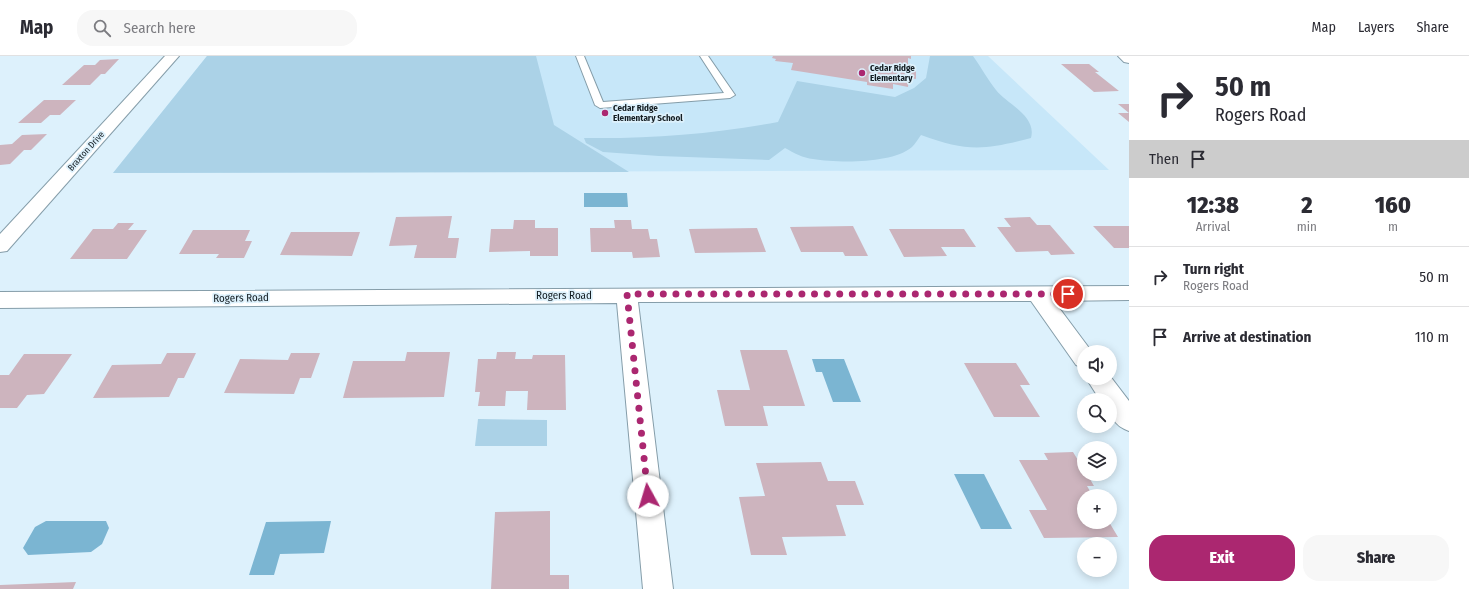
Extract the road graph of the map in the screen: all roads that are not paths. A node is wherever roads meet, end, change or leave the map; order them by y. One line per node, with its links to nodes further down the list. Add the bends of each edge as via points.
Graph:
1 (172, 56): 6 (street, Braxton Drive)
2 (580, 56): 3 (lane, via 600,105 730,95)
3 (704, 56)
4 (1125, 56): 5 (street)
5 (1129, 59)
6 (0, 246)
7 (627, 294): 8 (street, Rogers Road); 10 (street, Rogers Road); 14 (street)
8 (1037, 294): 9 (street, Rogers Road); 11 (street)
9 (1129, 294)
10 (0, 300)
11 (1077, 349)
12 (1103, 385): 13 (street)
13 (1129, 420)
14 (658, 589)

